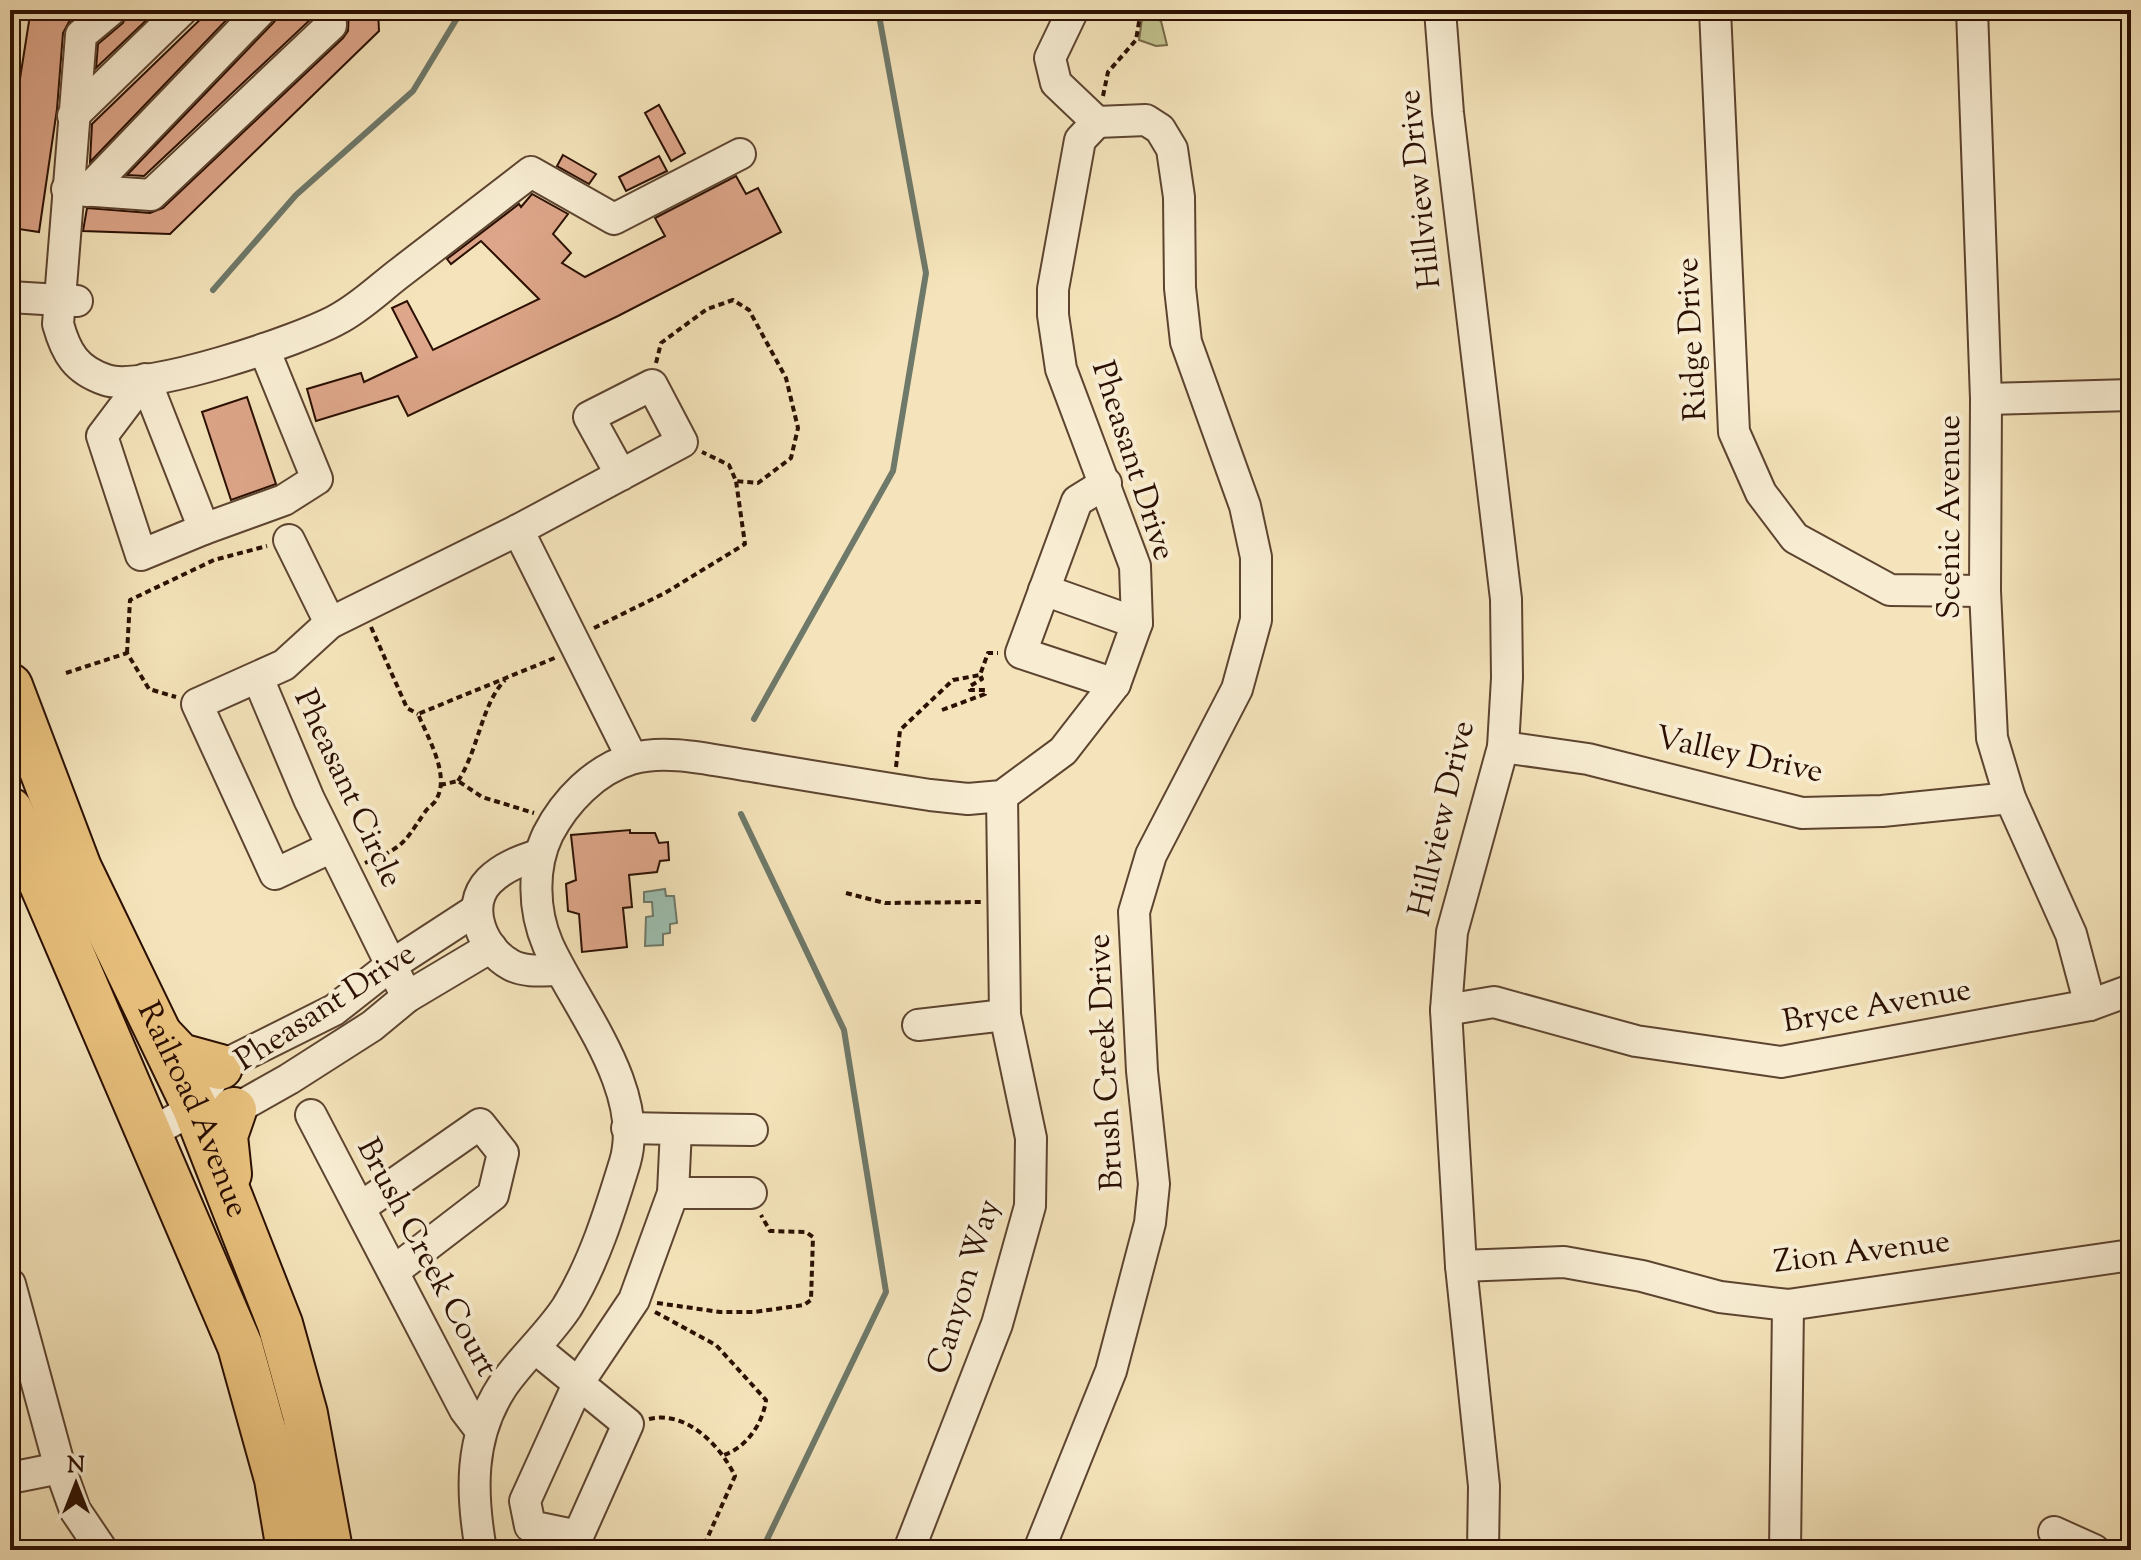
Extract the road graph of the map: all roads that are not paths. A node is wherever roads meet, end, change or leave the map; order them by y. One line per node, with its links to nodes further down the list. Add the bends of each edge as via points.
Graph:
1 (111, 10): 9 (street, via 81,35)
2 (182, 10): 9 (street)
3 (261, 10): 12 (street)
4 (330, 10): 12 (street, via 331,25 151,195)
5 (1073, 10): 10 (street, via 1050,58 1056,83)
6 (1440, 10): 31 (street, Hillview Drive, via 1506,599)
7 (1715, 10): 25 (street, Ridge Drive, via 1734,432 1761,493 1795,538 1890,590)
8 (1972, 10): 18 (street, Scenic Avenue)
9 (73, 116): 12 (street)
10 (1097, 122): 20 (street, Pheasant Drive, via 1080,140 1053,315 1061,369); 75 (street, Brush Creek Drive, via 1146,120 1160,129 1172,149 1186,342 1245,506 1256,557 1256,620 1237,689 1151,855 1134,912 1154,1184 1150,1223 1111,1371)
11 (740, 154): 15 (street, via 614,219 531,172 341,318)
12 (77, 190): 14 (street)
13 (10, 297): 14 (street)
14 (69, 300): 16 (street, via 58,324 76,366 108,381)
15 (264, 349): 16 (street); 21 (street, via 317,479 284,500)
16 (145, 379): 21 (street); 21 (street, via 102,436 141,555)
17 (2131, 395): 18 (street)
18 (1986, 399): 25 (street, Scenic Avenue)
19 (621, 475): 19 (street, Pheasant Circle, via 682,442 652,385 589,417); 22 (street, Pheasant Circle)
20 (1106, 483): 24 (street, via 1077,501); 27 (street, Pheasant Drive, via 1135,566)
21 (204, 529)
22 (518, 530): 26 (street, Pheasant Circle); 32 (street)
23 (289, 540): 26 (street)
24 (1044, 590): 27 (street); 29 (street, via 1021,653)
25 (1985, 591): 34 (street, Scenic Avenue, via 1992,738)
26 (330, 623): 28 (street, Pheasant Circle, via 284,665)
27 (1137, 623): 29 (street, Pheasant Drive)
28 (258, 678): 37 (street, Pheasant Circle); 37 (street, via 197,704 275,874)
29 (1115, 684): 33 (street, Pheasant Drive, via 1063,751)
30 (10, 686): 48 (highway, Railroad Avenue, via 79,868)
31 (1503, 747): 34 (street, Valley Drive, via 1588,759 1802,813); 45 (street, Hillview Drive, via 1452,932)
32 (632, 758): 33 (street, via 681,756 968,799); 36 (street, via 589,781 554,822)
33 (1002, 796): 46 (street, Canyon Way)
34 (2010, 798): 44 (street, Scenic Avenue, via 2071,934)
35 (10, 810): 55 (highway, Railroad Avenue)
36 (538, 855): 38 (street, Pheasant Drive, via 510,865 489,882); 41 (street, via 537,903)
37 (338, 859): 40 (street, Pheasant Circle)
38 (476, 910): 39 (street); 40 (street, Pheasant Drive)
39 (491, 947): 41 (street, via 511,965); 43 (street, Pheasant Drive)
40 (390, 966): 43 (street, Pheasant Circle); 49 (street, Pheasant Drive, via 334,1010)
41 (560, 970): 52 (street, via 605,1045)
42 (2131, 990): 44 (street, Bryce Avenue)
43 (407, 997): 50 (street, Pheasant Drive, via 348,1043)
44 (2090, 1005): 45 (street, Bryce Avenue, via 1781,1062 1636,1041 1494,1002)
45 (1446, 1010): 60 (street, Hillview Drive)
46 (1005, 1015): 47 (street); 74 (street, Canyon Way, via 1031,1138 1030,1206 997,1324)
47 (918, 1025)
48 (157, 1031): 49 (highway, via 180,1056); 50 (highway, Railroad Avenue)
49 (220, 1067): 50 (street, Pheasant Drive)
50 (214, 1109): 55 (street, Pheasant Drive); 72 (highway, Railroad Avenue, via 244,1231 305,1414)
51 (311, 1115): 58 (street, Brush Creek Court)
52 (627, 1128): 53 (street); 64 (street, via 626,1156 603,1234 567,1307)
53 (676, 1129): 54 (street); 56 (street)
54 (752, 1130)
55 (151, 1133): 71 (highway, Railroad Avenue, via 240,1346 277,1479)
56 (673, 1193): 57 (street); 65 (street, via 634,1300)
57 (751, 1193)
58 (361, 1207): 61 (street, Brush Creek Court); 61 (street, via 480,1124 503,1153 493,1195)
59 (2131, 1255): 63 (street, Zion Avenue)
60 (1461, 1266): 63 (street, Zion Avenue, via 1564,1262 1720,1297); 76 (street, Hillview Drive, via 1484,1486)
61 (394, 1271): 66 (street, Brush Creek Court, via 465,1410)
62 (10, 1284): 67 (street)
63 (1788, 1305): 77 (street)
64 (535, 1348): 65 (street); 66 (street, via 502,1387)
65 (579, 1382): 65 (street, via 628,1424 578,1536 530,1526 525,1501)
66 (481, 1431): 73 (street, via 473,1468)
67 (60, 1468): 68 (street); 70 (street, via 75,1510)
68 (10, 1478)
69 (2054, 1532): 78 (street)
70 (102, 1550)
71 (289, 1550)
72 (330, 1550)
73 (481, 1550)
74 (909, 1550)
75 (1039, 1550)
76 (1483, 1550)
77 (1785, 1550)
78 (2094, 1550)

